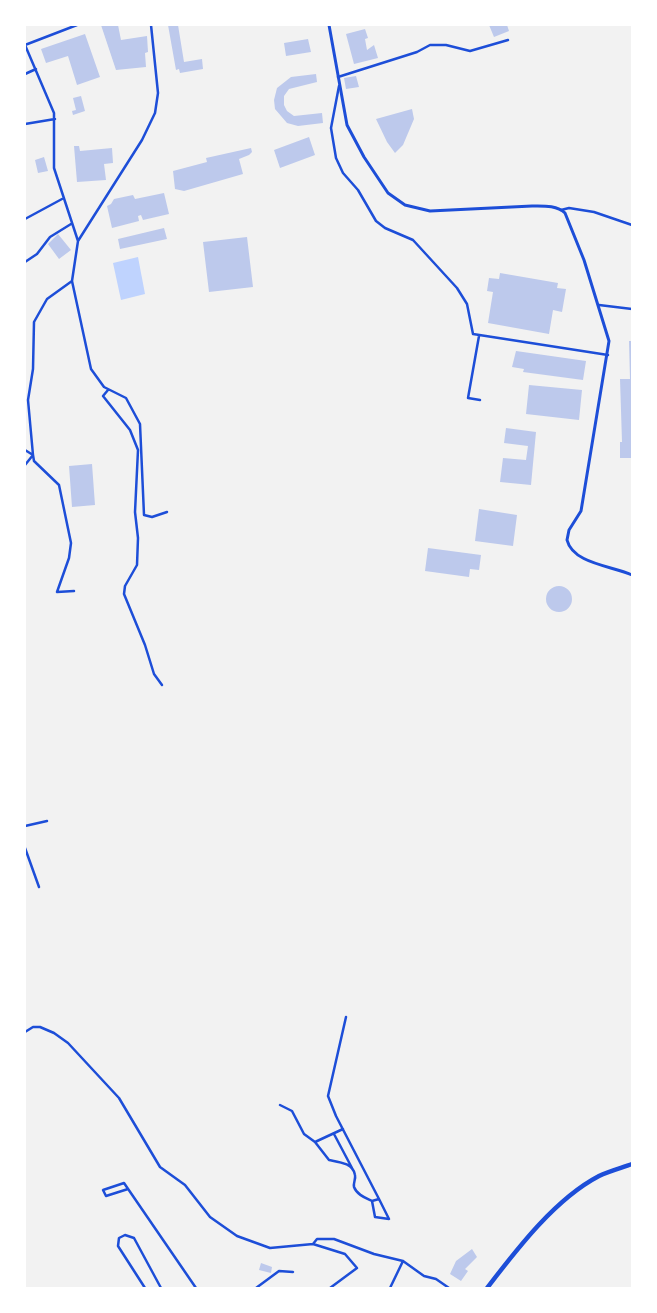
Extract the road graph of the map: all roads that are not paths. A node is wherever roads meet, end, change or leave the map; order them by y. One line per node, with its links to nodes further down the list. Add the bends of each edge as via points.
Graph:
1 (77, 25): 5 (street)
2 (151, 25): 17 (street, via 158,93 155,113 142,140)
3 (329, 25): 8 (street)
4 (508, 40): 8 (street, via 470,52 446,45 430,45)
5 (25, 45): 6 (street)
6 (36, 69): 7 (street); 10 (street)
7 (25, 74)
8 (338, 77): 9 (street)
9 (339, 86): 13 (street, via 344,113 357,145 382,185 406,205 430,211 532,206); 22 (street, via 332,118 332,137 343,173 358,190 376,221 413,240 457,288 467,304 472,332)
10 (55, 119): 11 (street); 12 (street, via 53,164)
11 (25, 124)
12 (62, 199): 14 (street); 15 (street)
13 (561, 210): 16 (street, via 594,212); 20 (street, via 584,260)
14 (25, 219)
15 (71, 224): 17 (street); 18 (street, via 50,237 37,254)
16 (632, 224)
17 (78, 241): 19 (street)
18 (25, 262)
19 (72, 281): 24 (street, via 89,362 96,378); 27 (street, via 47,300 34,322 33,369 28,400)
20 (599, 306): 21 (street); 23 (street, via 607,331)
21 (632, 309)
22 (479, 336): 23 (street); 25 (street, via 468,398)
23 (608, 354): 30 (street, via 581,511 569,530 567,540 573,552)
24 (108, 390): 29 (street, via 126,398 140,424 144,515 152,517); 32 (street, via 103,396 130,430 138,450 137,565 124,594 154,674)
25 (480, 400)
26 (25, 450): 27 (street)
27 (33, 454): 28 (street); 31 (street, via 34,461 59,485 71,542 57,592)
28 (25, 465)
29 (167, 512)
30 (632, 575)
31 (74, 591)
32 (162, 685)
33 (47, 821): 34 (street)
34 (25, 826)
35 (25, 848): 36 (street)
36 (39, 887)
37 (346, 1017): 40 (street, via 328,1096)
38 (25, 1032): 48 (street, via 40,1027 68,1043 119,1098 160,1167 185,1185 210,1217 237,1236 270,1248)
39 (280, 1105): 42 (street, via 292,1111 304,1134)
40 (343, 1129): 41 (street); 46 (street)
41 (334, 1134): 42 (street); 44 (street)
42 (315, 1142): 44 (street, via 329,1160 344,1163)
43 (632, 1164): 58 (main road, via 599,1176 575,1192 517,1249)
44 (352, 1169): 47 (street, via 354,1186 359,1194)
45 (128, 1189): 45 (street, via 124,1183 104,1190 106,1196); 53 (street)
46 (379, 1199): 47 (street); 47 (street, via 389,1219 375,1217)
47 (372, 1202)
48 (313, 1244): 49 (street, via 317,1239 334,1240); 55 (street, via 345,1254 357,1268)
49 (403, 1261): 56 (street); 57 (street)
50 (294, 1272): 54 (street, via 280,1271)
51 (145, 1288): 52 (street, via 118,1246 119,1238 125,1235 134,1238)
52 (161, 1288)
53 (196, 1288)
54 (256, 1288)
55 (330, 1288)
56 (390, 1288)
57 (449, 1288)
58 (486, 1288)

